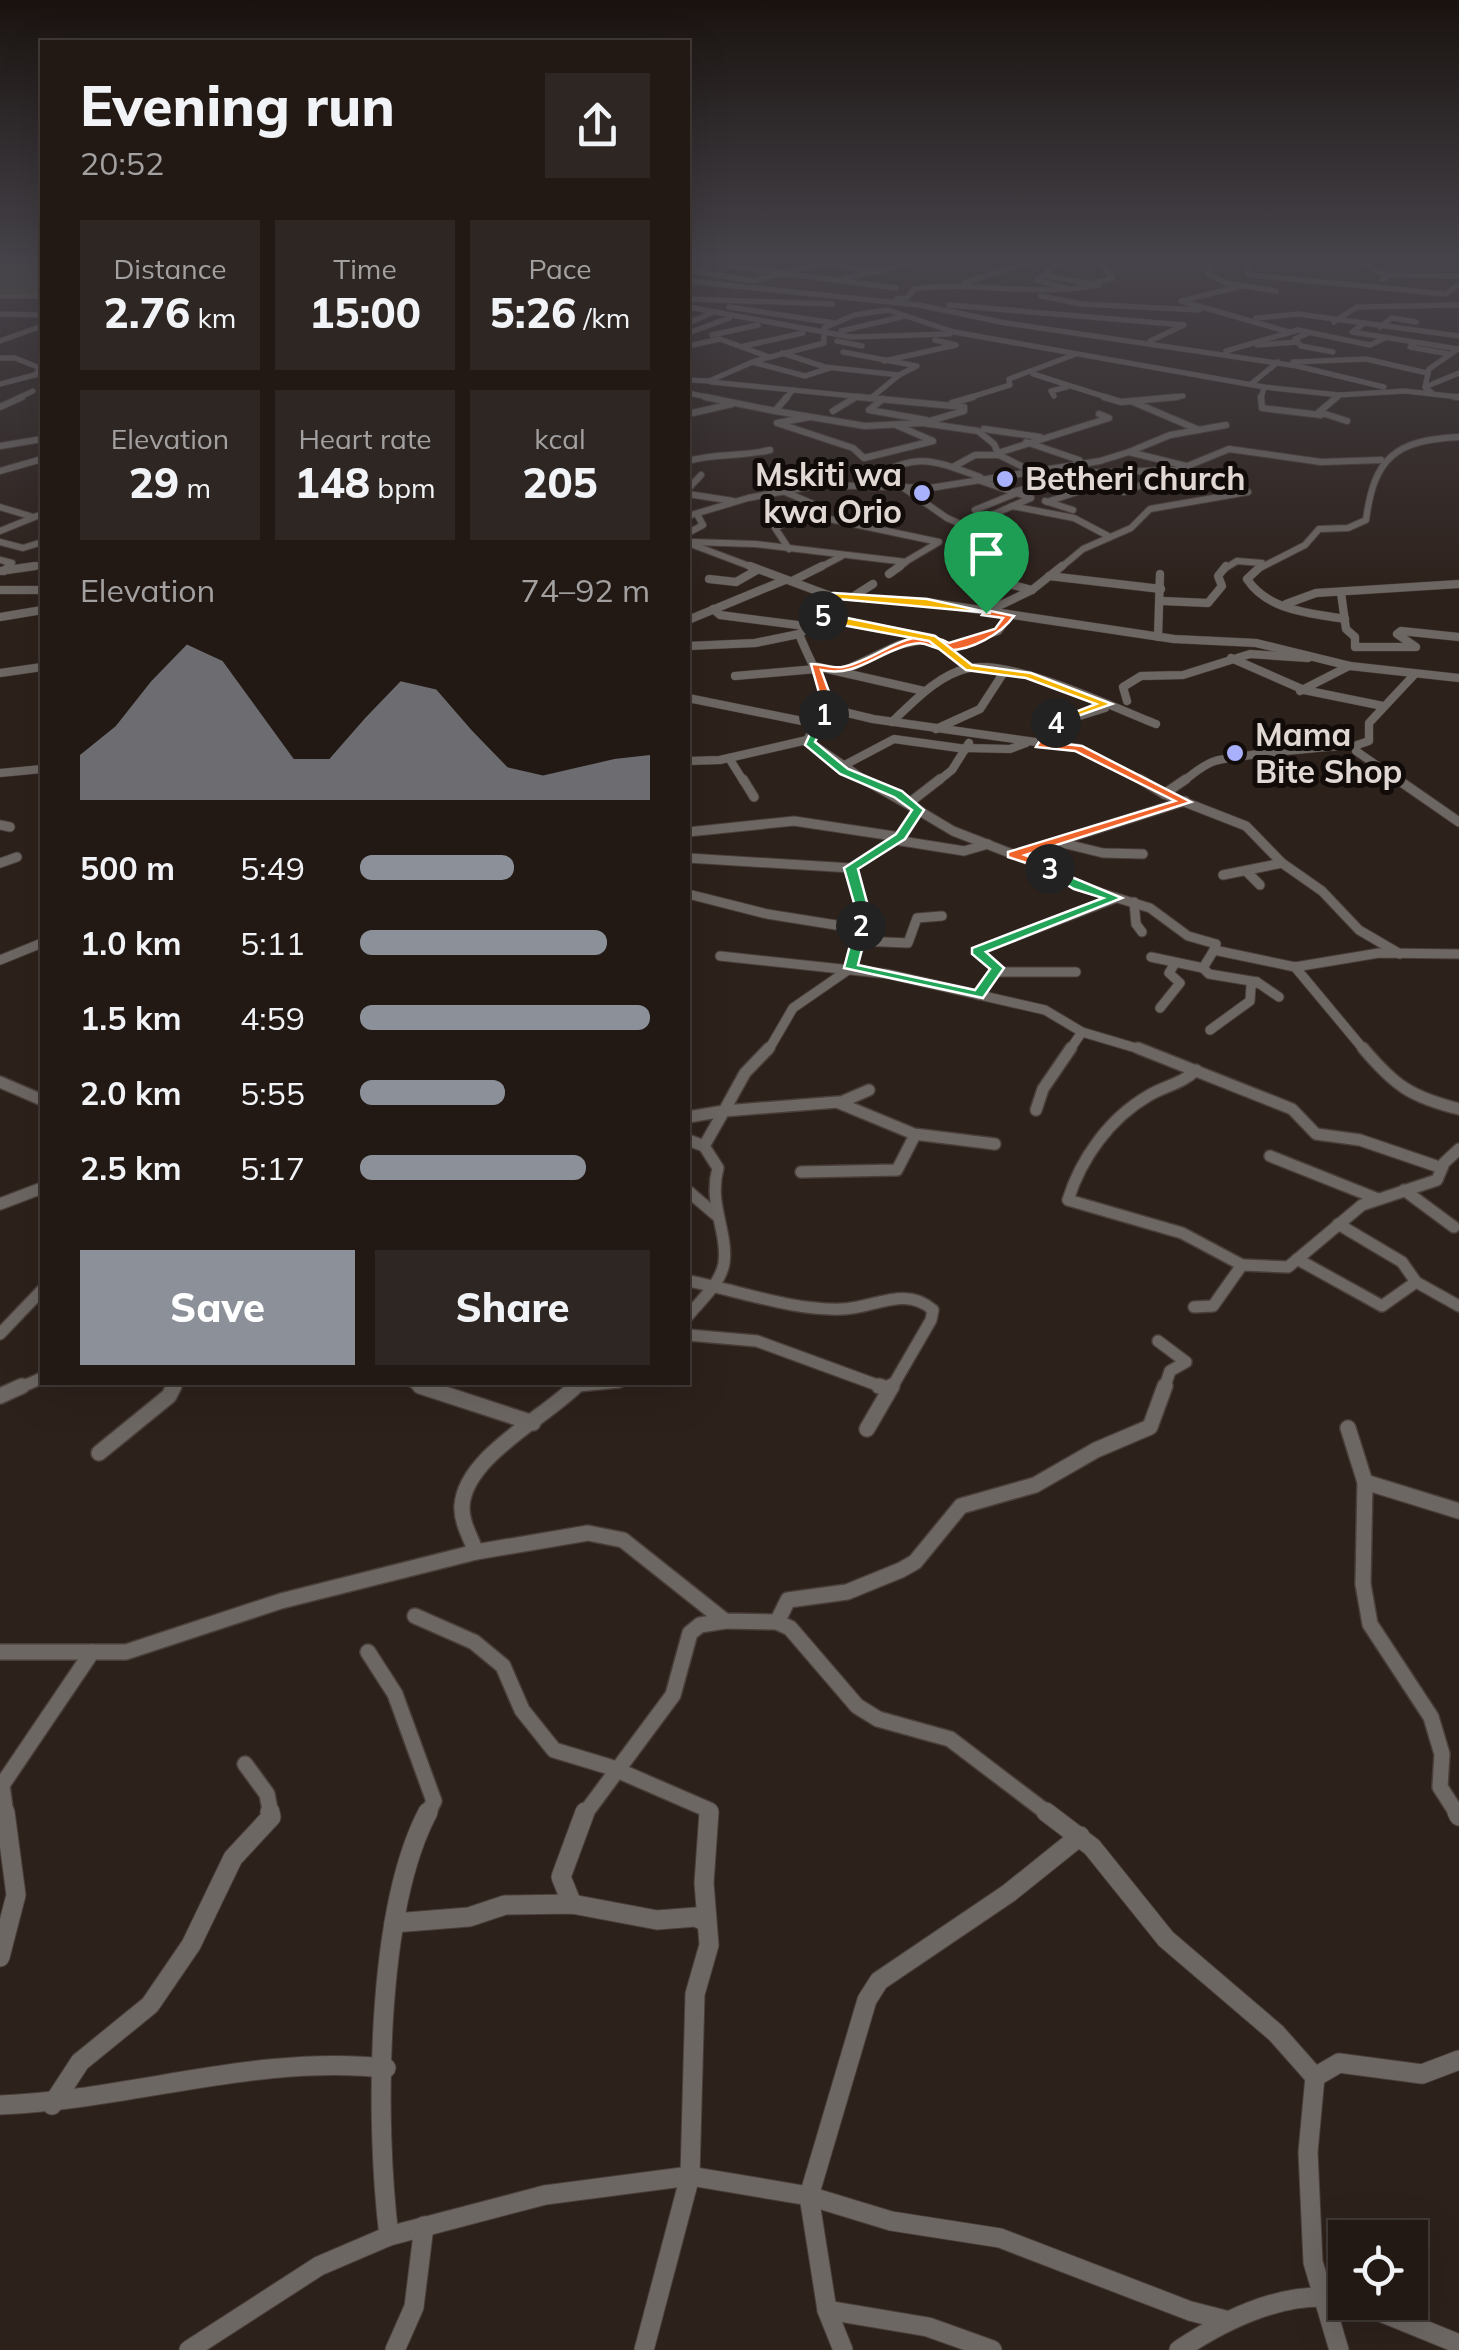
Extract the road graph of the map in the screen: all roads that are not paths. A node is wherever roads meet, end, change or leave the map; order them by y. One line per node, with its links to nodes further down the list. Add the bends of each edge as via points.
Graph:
1 (726, 373): 11 (street)
2 (876, 373): 13 (street)
3 (904, 373): 13 (street)
4 (1036, 373): 12 (street)
5 (1198, 373): 17 (street)
6 (1265, 373): 17 (street)
7 (1325, 373): 25 (street)
8 (1427, 373): 20 (street)
9 (1459, 373): 20 (street)
10 (39, 374): 16 (street)
11 (723, 374): 15 (street); 18 (street)
12 (1033, 374): 19 (street); 38 (street)
13 (899, 375): 34 (street)
14 (690, 380): 15 (street)
15 (706, 382): 18 (street); 22 (street)
16 (0, 384)
17 (1251, 384): 21 (street)
18 (754, 386): 23 (street)
19 (1071, 386): 31 (street, via 1051,391); 36 (street)
20 (1425, 386): 29 (street)
21 (1264, 387): 28 (street); 47 (street, via 1262,408)
22 (690, 390)
23 (792, 390): 27 (street); 42 (street)
24 (33, 391): 41 (street)
25 (1405, 391): 28 (street); 29 (street)
26 (690, 392): 39 (street)
27 (824, 393): 30 (street); 46 (street)
28 (1339, 394): 47 (street)
29 (1434, 394): 33 (street)
30 (857, 396): 34 (street); 43 (street)
31 (1054, 396)
32 (1183, 396): 36 (street)
33 (1459, 396)
34 (871, 398): 35 (street)
35 (883, 399): 37 (street); 50 (street, via 869,410)
36 (1131, 401): 54 (street)
37 (907, 402): 38 (street); 40 (street)
38 (954, 402): 40 (street)
39 (736, 403): 42 (street); 44 (street)
40 (945, 405): 50 (street, via 966,409)
41 (0, 407)
42 (775, 411): 46 (street)
43 (834, 411)
44 (690, 414)
45 (1099, 414): 56 (street, via 1109,418)
46 (798, 415): 48 (street)
47 (1321, 415): 49 (street)
48 (810, 416): 51 (street); 51 (street, via 777,423 864,458 933,441)
49 (1347, 421)
50 (925, 422): 51 (street); 53 (street)
51 (896, 425)
52 (1226, 425): 54 (street)
53 (960, 428): 56 (street); 62 (street, via 990,436)
54 (1199, 430): 61 (street)
55 (1459, 436): 65 (street, via 1422,440)
56 (1042, 438): 58 (street)
57 (40, 439): 59 (street)
58 (1026, 442): 62 (street); 66 (street)
59 (0, 443)
60 (770, 450): 64 (street)
61 (1129, 452): 66 (street); 68 (street)
62 (999, 454): 67 (street, via 975,455); 70 (street)
63 (40, 460): 69 (street)
64 (690, 460)
65 (1381, 460): 68 (street, via 1319,462 1233,449); 108 (street, via 1366,520 1319,529 1310,543)
66 (1088, 463): 70 (street)
67 (953, 467): 72 (street); 74 (street, via 912,460 873,478)
68 (1182, 468): 78 (street, via 1081,472); 79 (street)
69 (0, 470)
70 (1031, 470): 72 (street)
71 (701, 475): 76 (street)
72 (981, 479): 73 (street); 78 (street)
73 (901, 486): 74 (street); 100 (street, via 947,518)
74 (873, 488): 77 (street, via 818,484)
75 (1089, 488): 84 (street)
76 (690, 490)
77 (783, 491): 83 (street); 93 (street, via 820,508)
78 (1018, 492): 82 (street); 88 (street)
79 (1124, 492)
80 (1248, 492): 99 (street, via 1226,502 1148,508 1133,526)
81 (690, 493): 83 (street)
82 (1031, 498): 84 (street); 85 (street)
83 (734, 502): 92 (street)
84 (1048, 502): 89 (street)
85 (1012, 506): 96 (street); 99 (street, via 1074,518)
86 (0, 507): 87 (street)
87 (13, 510): 90 (street); 95 (street)
88 (975, 510)
89 (1073, 510)
90 (40, 513)
91 (40, 514): 95 (street)
92 (697, 514): 94 (street); 98 (street, via 703,525)
93 (806, 514): 104 (street, via 776,528); 107 (street, via 939,542)
94 (690, 516)
95 (32, 517): 97 (street)
96 (987, 517)
97 (0, 531)
98 (690, 532)
99 (1110, 537): 115 (street)
100 (998, 541)
101 (0, 542): 102 (street, via 23,548)
102 (40, 543)
103 (690, 546): 104 (street); 110 (street)
104 (789, 550): 105 (street)
105 (842, 556): 107 (street); 117 (street)
106 (0, 560): 112 (street, via 12,563)
107 (905, 562): 113 (street)
108 (1262, 563): 120 (street, via 1236,559 1218,574); 122 (street, via 1247,579)
109 (40, 566): 112 (street)
110 (758, 570): 116 (street, via 736,582); 117 (street)
111 (959, 571): 125 (street)
112 (1, 572)
113 (889, 574)
114 (1160, 574): 121 (street)
115 (1049, 576): 121 (street); 125 (street)
116 (708, 578)
117 (788, 580): 127 (street); 131 (street)
118 (873, 584): 128 (street)
119 (1459, 584): 126 (street)
120 (1222, 586): 122 (street); 129 (street, via 1208,603)
121 (1162, 589): 129 (street)
122 (1252, 589): 130 (street)
123 (0, 590): 124 (street)
124 (40, 590)
125 (1032, 590): 133 (street)
126 (1340, 593): 130 (street); 138 (street)
127 (833, 596): 128 (street); 136 (street, via 835,609)
128 (854, 596): 133 (street)
129 (1162, 601): 140 (street)
130 (1281, 604): 138 (street)
131 (713, 609): 137 (street); 139 (street)
132 (40, 610): 135 (street)
133 (986, 613): 134 (street)
134 (1009, 616): 140 (street); 144 (street, via 998,631)
135 (0, 617)
136 (819, 618): 139 (street); 142 (street)
137 (690, 619)
138 (1346, 619): 145 (street, via 1353,646)
139 (802, 630): 143 (street, via 755,643); 150 (street)
140 (1158, 637): 146 (street, via 1256,643)
141 (1459, 637): 145 (street, via 1401,630 1397,634 1416,647)
142 (932, 638): 144 (street); 152 (street, via 898,645)
143 (690, 646)
144 (948, 647): 151 (street)
145 (1386, 649): 154 (street)
146 (1317, 657): 147 (street); 148 (street)
147 (1230, 658): 160 (street); 162 (street, via 1183,674 1130,680 1123,687)
148 (1350, 666): 154 (street); 160 (street)
149 (40, 667): 155 (street)
150 (815, 667): 152 (street); 156 (street); 164 (street)
151 (969, 668): 153 (street); 159 (street)
152 (842, 672): 159 (street)
153 (1004, 672): 165 (street, via 1058,684); 169 (street, via 980,710)
154 (1390, 672): 157 (street)
155 (0, 673)
156 (734, 676)
157 (1413, 676): 158 (street); 163 (street)
158 (1459, 678)
159 (924, 691): 166 (street)
160 (1300, 691): 163 (street)
161 (690, 698): 167 (street)
162 (1126, 701)
163 (1383, 706): 173 (street, via 1370,723 1369,741)
164 (827, 708): 166 (street); 167 (street)
165 (1105, 708): 168 (street); 172 (street, via 1057,722)
166 (892, 722): 169 (street)
167 (817, 724): 171 (street)
168 (1156, 724)
169 (936, 728): 170 (street)
170 (974, 735): 172 (street); 174 (street)
171 (807, 740): 175 (street); 177 (street)
172 (1034, 744): 174 (street); 180 (street, via 1078,748)
173 (1356, 746): 180 (street, via 1213,761); 184 (street, via 1412,794)
174 (966, 748): 177 (street, via 894,739); 183 (street)
175 (729, 758): 176 (street); 181 (street)
176 (690, 762)
177 (839, 768): 183 (street)
178 (40, 770): 179 (street)
179 (0, 773)
180 (1164, 794): 182 (street)
181 (754, 796)
182 (1185, 802): 187 (street); 194 (street, via 1246,826)
183 (914, 806): 186 (street); 188 (street)
184 (1459, 822)
185 (690, 832): 186 (street, via 794,821)
186 (897, 838): 188 (street, via 964,851); 195 (street)
187 (1058, 842): 189 (street); 190 (street)
188 (988, 844): 189 (street)
189 (1012, 854): 200 (street)
190 (1143, 854)
191 (18, 857): 193 (street)
192 (690, 858): 195 (street)
193 (0, 863)
194 (1282, 863): 196 (street); 207 (street, via 1322,891 1359,930)
195 (851, 868): 204 (street)
196 (1246, 870): 197 (street); 198 (street)
197 (1223, 876)
198 (1260, 885)
199 (690, 895): 204 (street)
200 (1116, 898): 201 (street); 216 (street, via 976,951)
201 (1134, 902): 203 (street); 206 (street, via 1188,936 1216,944)
202 (942, 916): 204 (street, via 917,918 908,943)
203 (1142, 932)
204 (861, 935): 214 (street)
205 (40, 944): 211 (street)
206 (1214, 950): 213 (street); 215 (street)
207 (1400, 954): 208 (street); 213 (street)
208 (1459, 954)
209 (720, 956): 214 (street)
210 (1151, 957): 212 (street)
211 (0, 960)
212 (1176, 963): 215 (street); 221 (street, via 1169,973 1180,983)
213 (1294, 967): 229 (street, via 1389,1079 1419,1099)
214 (850, 968): 219 (street); 231 (street, via 793,1008)
215 (1203, 968): 218 (street)
216 (996, 972): 217 (street); 219 (street)
217 (1076, 972)
218 (1257, 982): 220 (street); 222 (street, via 1250,1002)
219 (978, 995): 223 (street, via 1046,1010)
220 (1280, 997)
221 (1160, 1008)
222 (1210, 1030)
223 (1082, 1032): 224 (street); 230 (street)
224 (1196, 1070): 239 (street, via 1292,1109 1316,1134 1360,1140); 250 (street, via 1112,1126 1068,1200 1182,1233)
225 (0, 1082): 227 (street)
226 (869, 1090): 228 (street)
227 (40, 1099)
228 (838, 1102): 231 (street); 233 (street)
229 (1459, 1108)
230 (1036, 1110)
231 (724, 1111): 232 (street); 236 (street)
232 (690, 1118)
233 (915, 1135): 235 (street); 240 (street, via 897,1170)
234 (690, 1141): 236 (street)
235 (994, 1144)
236 (704, 1146): 246 (street, via 718,1168 712,1190)
237 (1459, 1149): 239 (street)
238 (1270, 1156): 244 (street)
239 (1442, 1168): 242 (street, via 1438,1180)
240 (801, 1172)
241 (40, 1189): 245 (street)
242 (1404, 1190): 244 (street); 248 (street)
243 (690, 1193): 246 (street)
244 (1378, 1200): 247 (street)
245 (0, 1204)
246 (716, 1214): 253 (street, via 724,1255)
247 (1338, 1224): 249 (street); 252 (street, via 1402,1262)
248 (1454, 1227)
249 (1298, 1259): 250 (street, via 1288,1267); 252 (street, via 1382,1306)
250 (1242, 1265): 256 (street, via 1214,1306)
251 (690, 1282): 253 (street)
252 (1416, 1282): 255 (street)
253 (712, 1287): 257 (street); 265 (street, via 842,1309 923,1300 933,1314)
254 (40, 1292): 258 (street)
255 (1459, 1306)
256 (1194, 1307)
257 (690, 1314)
258 (0, 1334)
259 (690, 1334): 265 (street, via 756,1341 808,1358 832,1374)
260 (1158, 1342): 276 (street, via 1186,1362 1170,1371 1150,1427 1035,1484 961,1506 915,1562 865,1587 788,1600)
261 (40, 1379): 266 (street)
262 (174, 1385): 270 (street)
263 (418, 1385): 267 (street)
264 (578, 1385): 267 (street)
265 (888, 1388): 269 (street)
266 (0, 1396)
267 (532, 1423): 273 (street, via 464,1490 462,1509)
268 (1348, 1428): 271 (street)
269 (867, 1429)
270 (99, 1454)
271 (1366, 1482): 272 (street); 282 (street, via 1363,1584 1370,1624 1431,1717 1442,1754 1440,1787)
272 (1459, 1511)
273 (476, 1552): 275 (street, via 605,1533); 278 (street, via 281,1602 126,1652)
274 (414, 1616): 281 (street, via 474,1642 503,1666 522,1710 554,1750)
275 (725, 1622): 276 (street); 281 (street, via 690,1633 673,1695)
276 (777, 1622): 283 (street, via 799,1636 859,1708 884,1722 950,1739)
277 (0, 1652): 278 (street)
278 (92, 1652): 287 (street, via 2,1785 16,1895)
279 (368, 1652): 286 (street, via 394,1694 434,1801 418,1831)
280 (245, 1764): 292 (street, via 267,1794 271,1818 233,1858 192,1945 150,2005 80,2062)
281 (613, 1772): 284 (street, via 588,1806 564,1861 561,1877); 285 (street, via 710,1810)
282 (1459, 1816)
283 (1080, 1836): 290 (street, via 1166,1939 1276,2033); 294 (street, via 879,1981 862,2016)
284 (572, 1904): 285 (street); 286 (street, via 505,1905 469,1917)
285 (706, 1922): 293 (street, via 709,1945 694,2007)
286 (394, 1924): 289 (street)
287 (0, 1958)
288 (1459, 2060): 290 (street, via 1423,2074 1336,2062)
289 (386, 2068): 292 (street, via 340,2060 244,2068); 296 (street, via 379,2154)
290 (1315, 2077): 297 (street, via 1308,2152)
291 (0, 2105): 292 (street)
292 (52, 2105)
293 (690, 2176): 294 (street); 295 (street, via 545,2195); 305 (street)
294 (809, 2196): 299 (street); 300 (street, via 892,2221 1000,2238)
295 (424, 2226): 296 (street); 304 (street, via 414,2306)
296 (389, 2236): 303 (street, via 319,2266)
297 (1319, 2293): 298 (street); 300 (street); 309 (street)
298 (1328, 2295)
299 (827, 2310): 306 (street); 307 (street, via 928,2328)
300 (1225, 2320): 308 (street)
301 (1400, 2320): 302 (street)
302 (1459, 2344)
303 (189, 2350)
304 (394, 2350)
305 (644, 2350)
306 (843, 2350)
307 (992, 2350)
308 (1179, 2350)
309 (1339, 2350)

